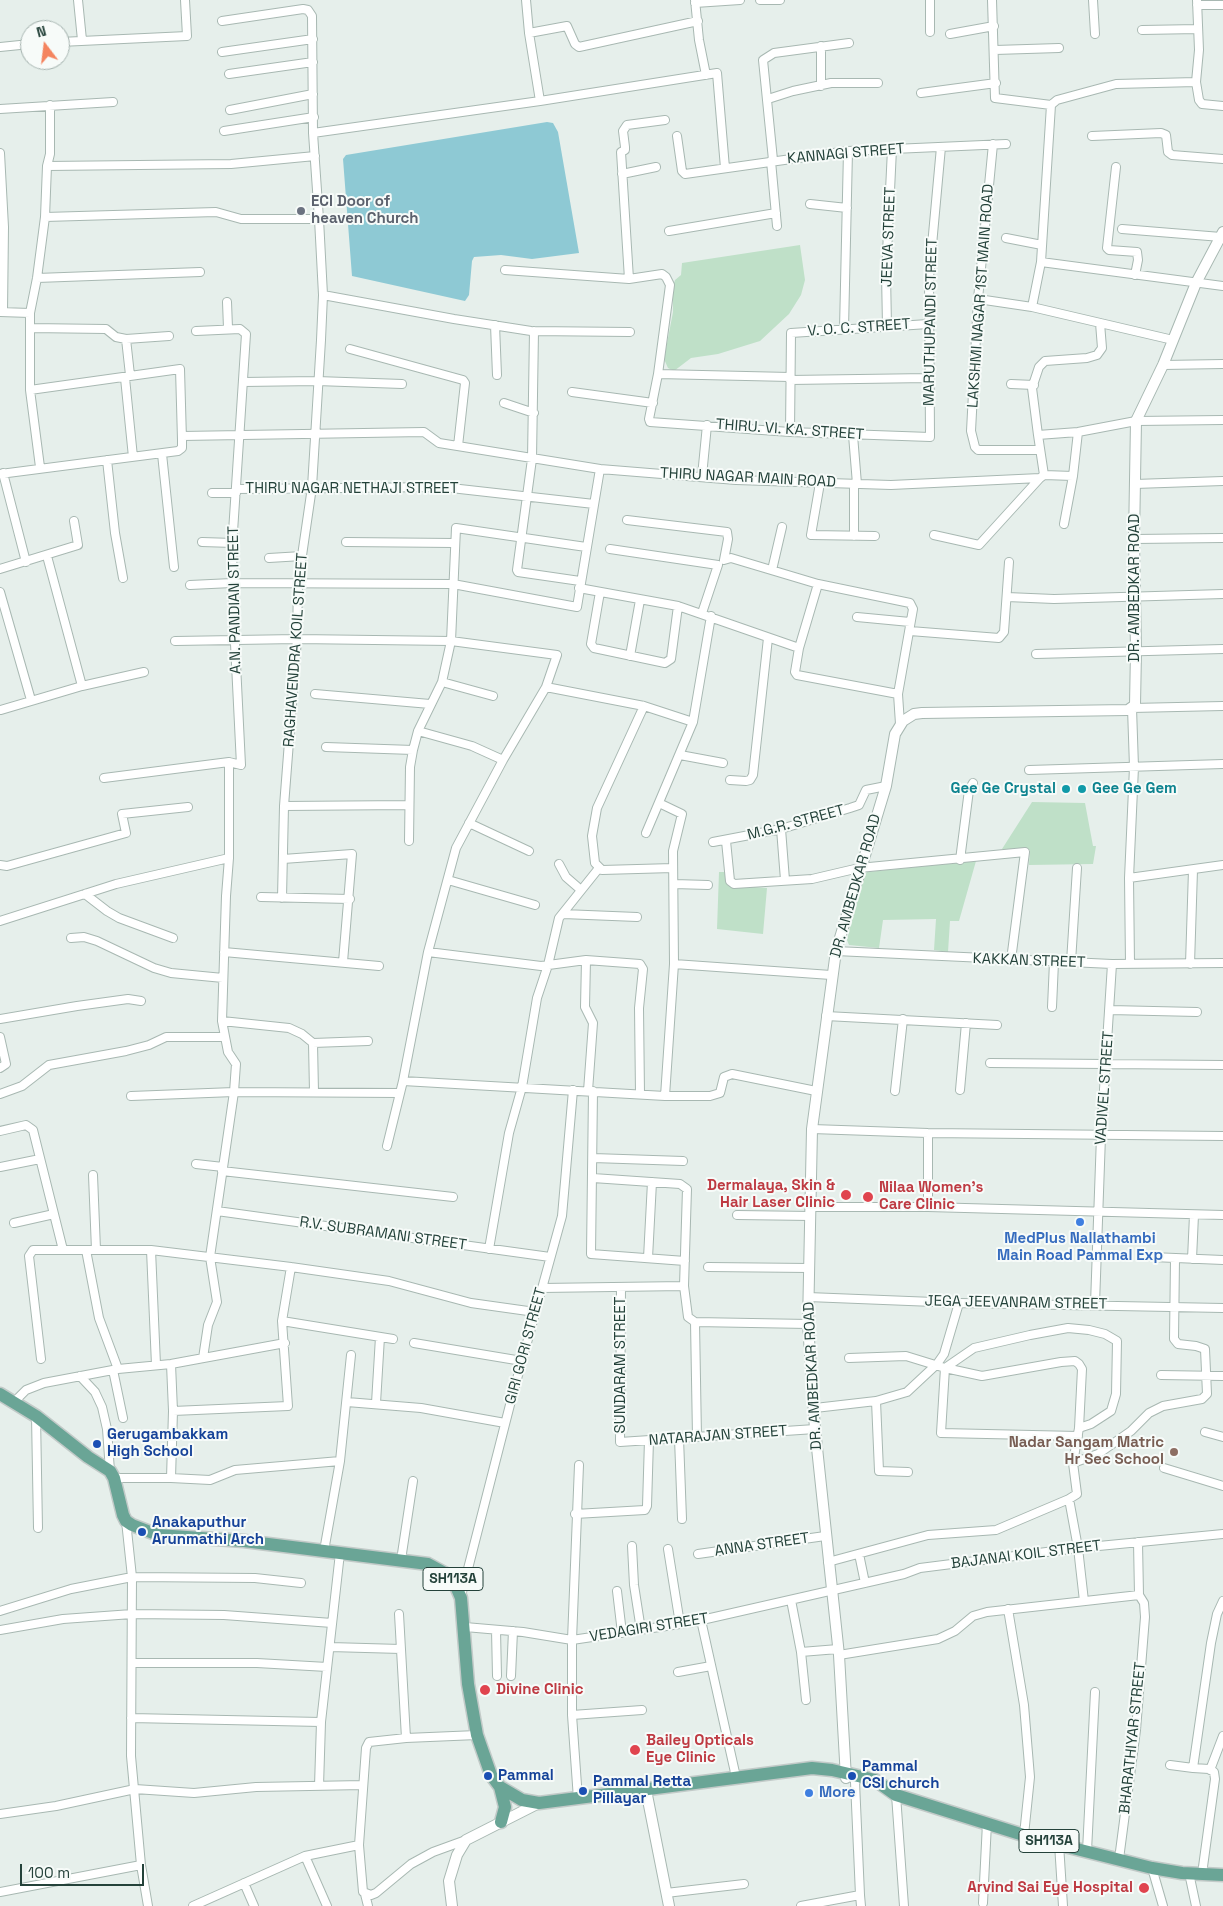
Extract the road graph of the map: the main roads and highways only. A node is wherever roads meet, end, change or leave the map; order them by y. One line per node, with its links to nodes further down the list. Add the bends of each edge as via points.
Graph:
1 (0, 1394): 2 (main road, SH113A, via 36,1416 112,1474 126,1521 158,1534 401,1560 428,1564 452,1577 461,1598 468,1684 477,1736)
2 (500, 1787): 3 (main road, via 504,1807); 4 (main road, SH113A, via 511,1796 539,1803 812,1768 849,1778 875,1780 896,1795 1058,1844 1152,1868)
3 (501, 1822)
4 (1223, 1875)

